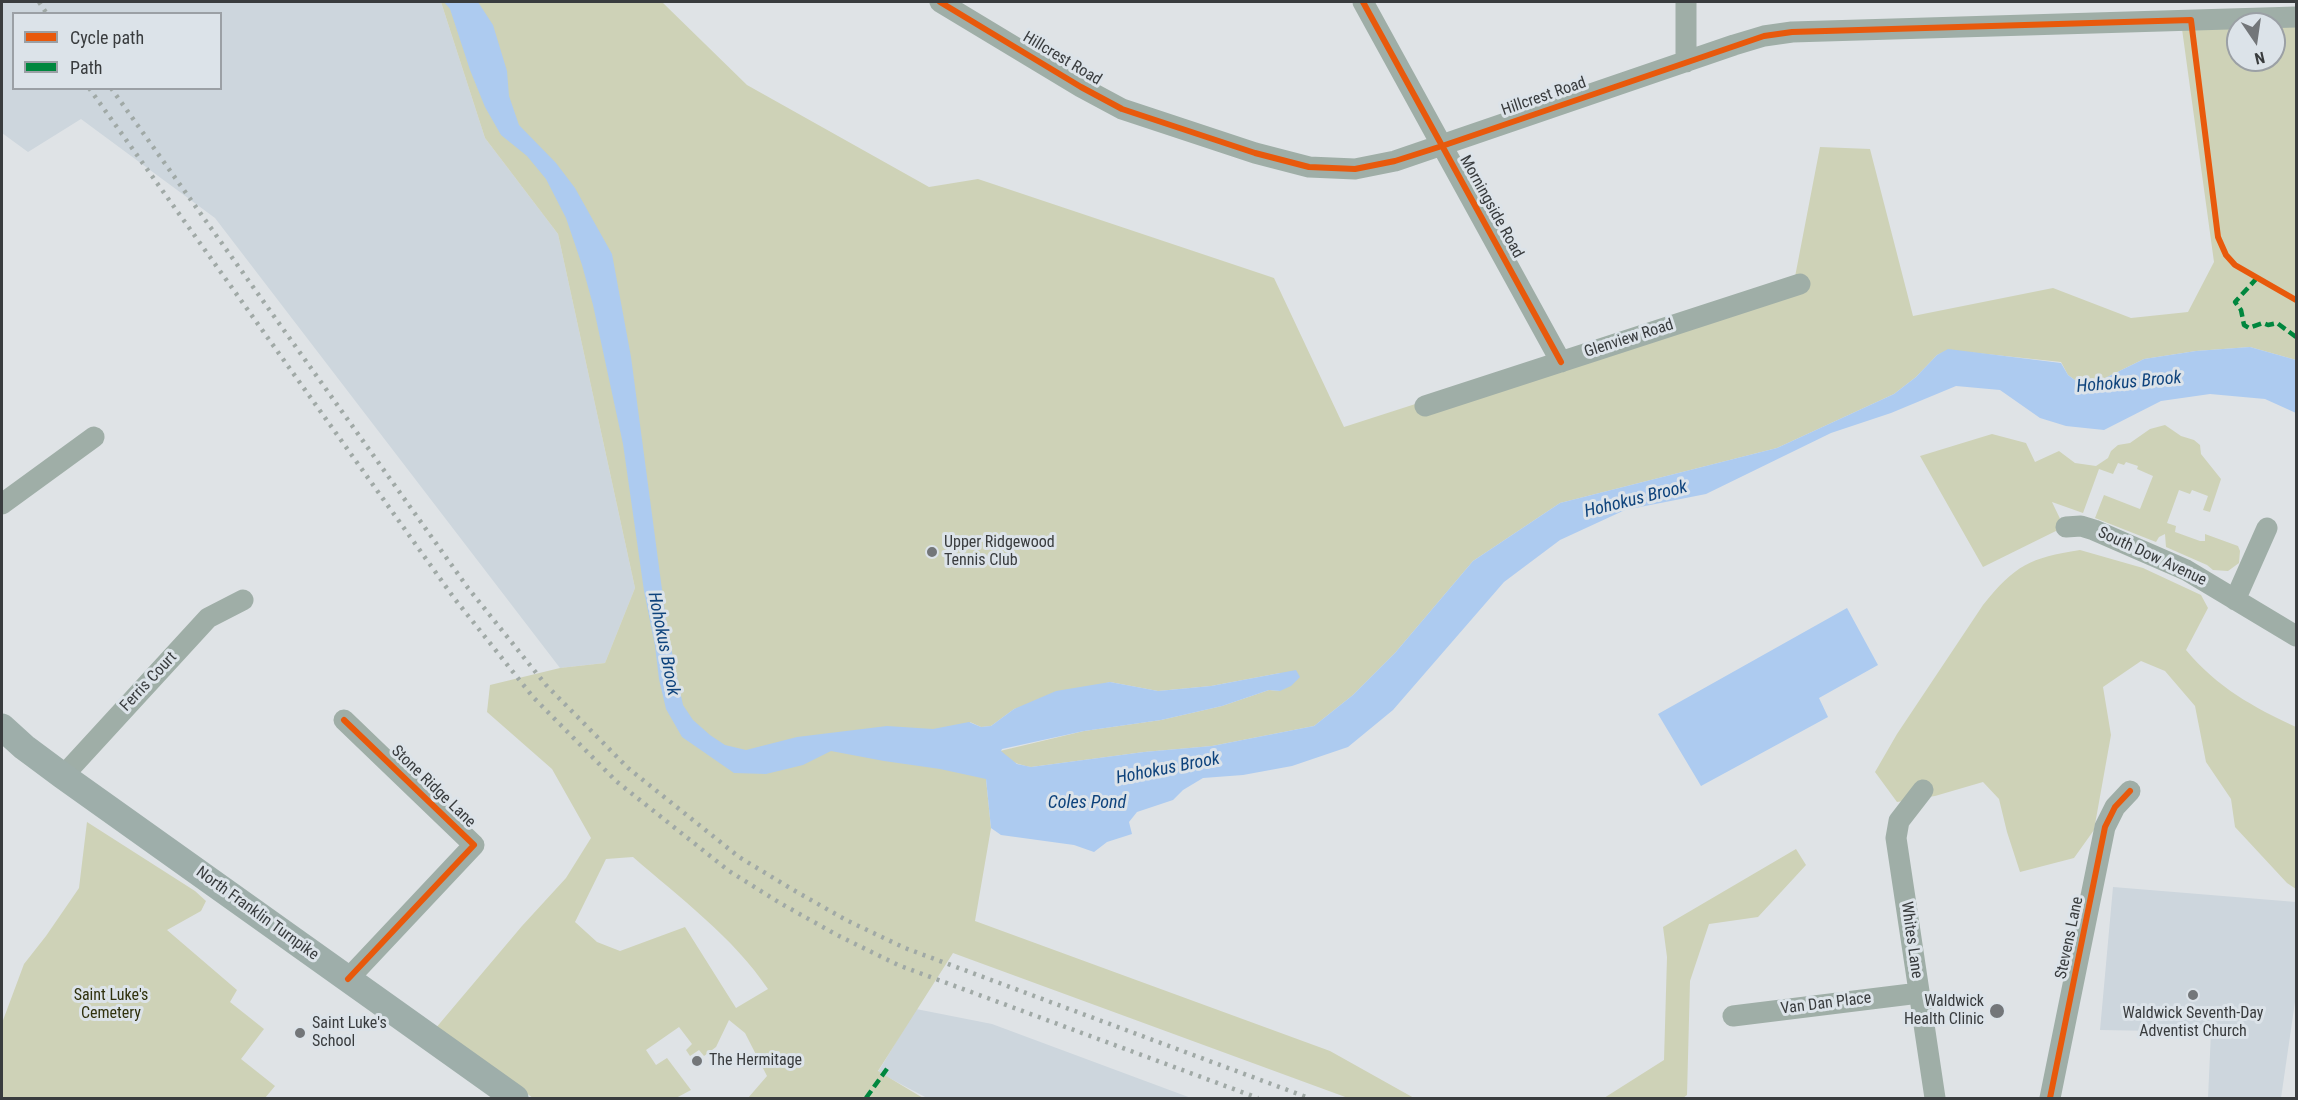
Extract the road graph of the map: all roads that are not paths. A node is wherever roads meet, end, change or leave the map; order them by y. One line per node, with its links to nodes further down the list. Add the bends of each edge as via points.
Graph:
1 (940, 2): 6 (street, Hillcrest Road, via 1122,109 1255,153 1309,167 1355,169)
2 (1363, 2): 6 (street, Morningside Road)
3 (1686, 2): 5 (street)
4 (2296, 17): 5 (street, Hillcrest Road, via 1792,32 1764,36)
5 (1686, 62): 6 (street, Hillcrest Road)
6 (1442, 146): 8 (street, Morningside Road)
7 (1800, 284): 8 (street, Glenview Road)
8 (1561, 362): 9 (street, Glenview Road)
9 (1425, 406)
10 (94, 437): 11 (street)
11 (2, 504)
12 (2066, 527): 15 (street, South Dow Avenue, via 2080,526 2127,544 2186,570)
13 (2267, 528): 15 (street)
14 (243, 600): 19 (street, Ferris Court, via 208,618)
15 (2235, 600): 16 (street, South Dow Avenue)
16 (2296, 636)
17 (344, 720): 22 (street, Stone Ridge Lane, via 474,845)
18 (2, 727): 19 (main road, North Franklin Turnpike)
19 (63, 776): 22 (main road, North Franklin Turnpike)
20 (1923, 790): 23 (street, Whites Lane, via 1899,821 1896,838)
21 (2130, 791): 27 (street, Stevens Lane, via 2115,807 2105,827)
22 (348, 979): 25 (main road, North Franklin Turnpike)
23 (1919, 993): 24 (street, Van Dan Place); 26 (street, Whites Lane)
24 (1733, 1016)
25 (515, 1098)
26 (1935, 1098)
27 (2050, 1098)

